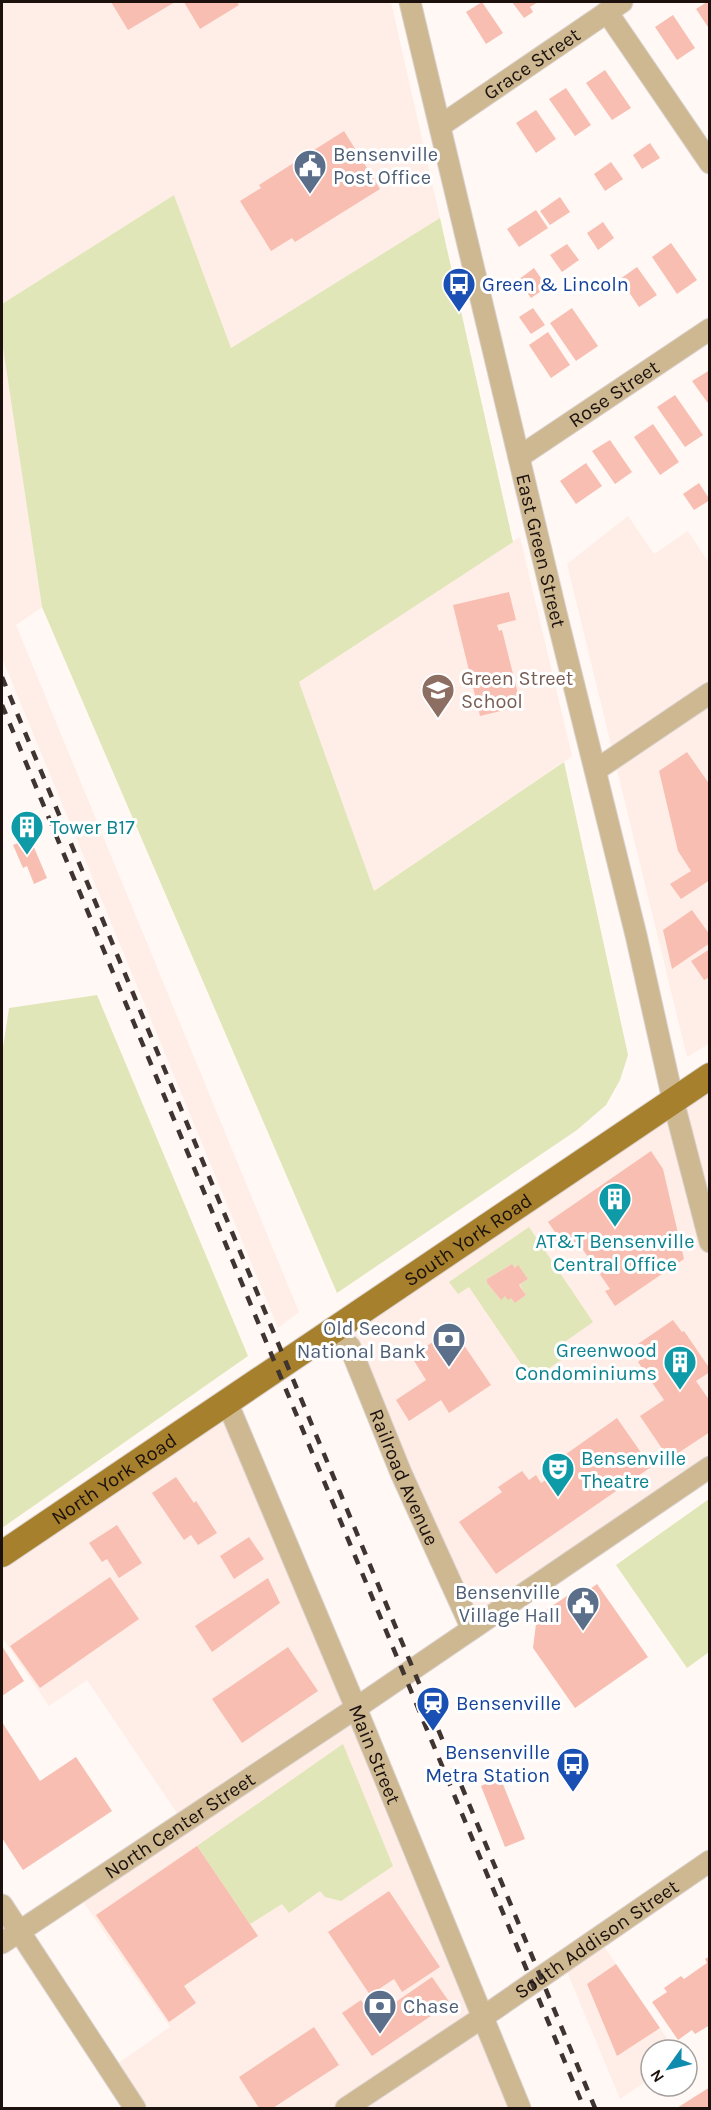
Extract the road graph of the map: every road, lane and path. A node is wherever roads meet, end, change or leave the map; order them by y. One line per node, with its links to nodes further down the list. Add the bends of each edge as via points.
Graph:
1 (410, 2): 3 (street, East Green Street)
2 (615, 7): 3 (street, Grace Street); 4 (street)
3 (440, 126): 6 (street, East Green Street)
4 (710, 163)
5 (710, 329): 6 (street, Rose Street)
6 (519, 457): 8 (street, East Green Street)
7 (710, 693): 8 (street)
8 (596, 770): 10 (street, East Green Street)
9 (710, 1076): 10 (main road, South York Road)
10 (673, 1100): 11 (street, East Green Street); 12 (main road, South York Road)
11 (710, 1242)
12 (333, 1330): 13 (main road, South York Road); 16 (street, Railroad Avenue, via 350,1347)
13 (227, 1402): 15 (main road, North York Road); 17 (street, Main Street)
14 (710, 1467): 16 (street, North Center Street)
15 (2, 1554)
16 (472, 1629): 17 (street, North Center Street)
17 (357, 1708): 20 (street, North Center Street); 22 (street, Main Street)
18 (710, 1861): 22 (street, South Addison Street)
19 (2, 1905): 20 (street)
20 (19, 1931): 21 (street, North Center Street); 23 (street)
21 (2, 1943)
22 (483, 2017): 24 (street, South Addison Street); 25 (street, Main Street)
23 (135, 2109)
24 (346, 2109)
25 (520, 2109)

